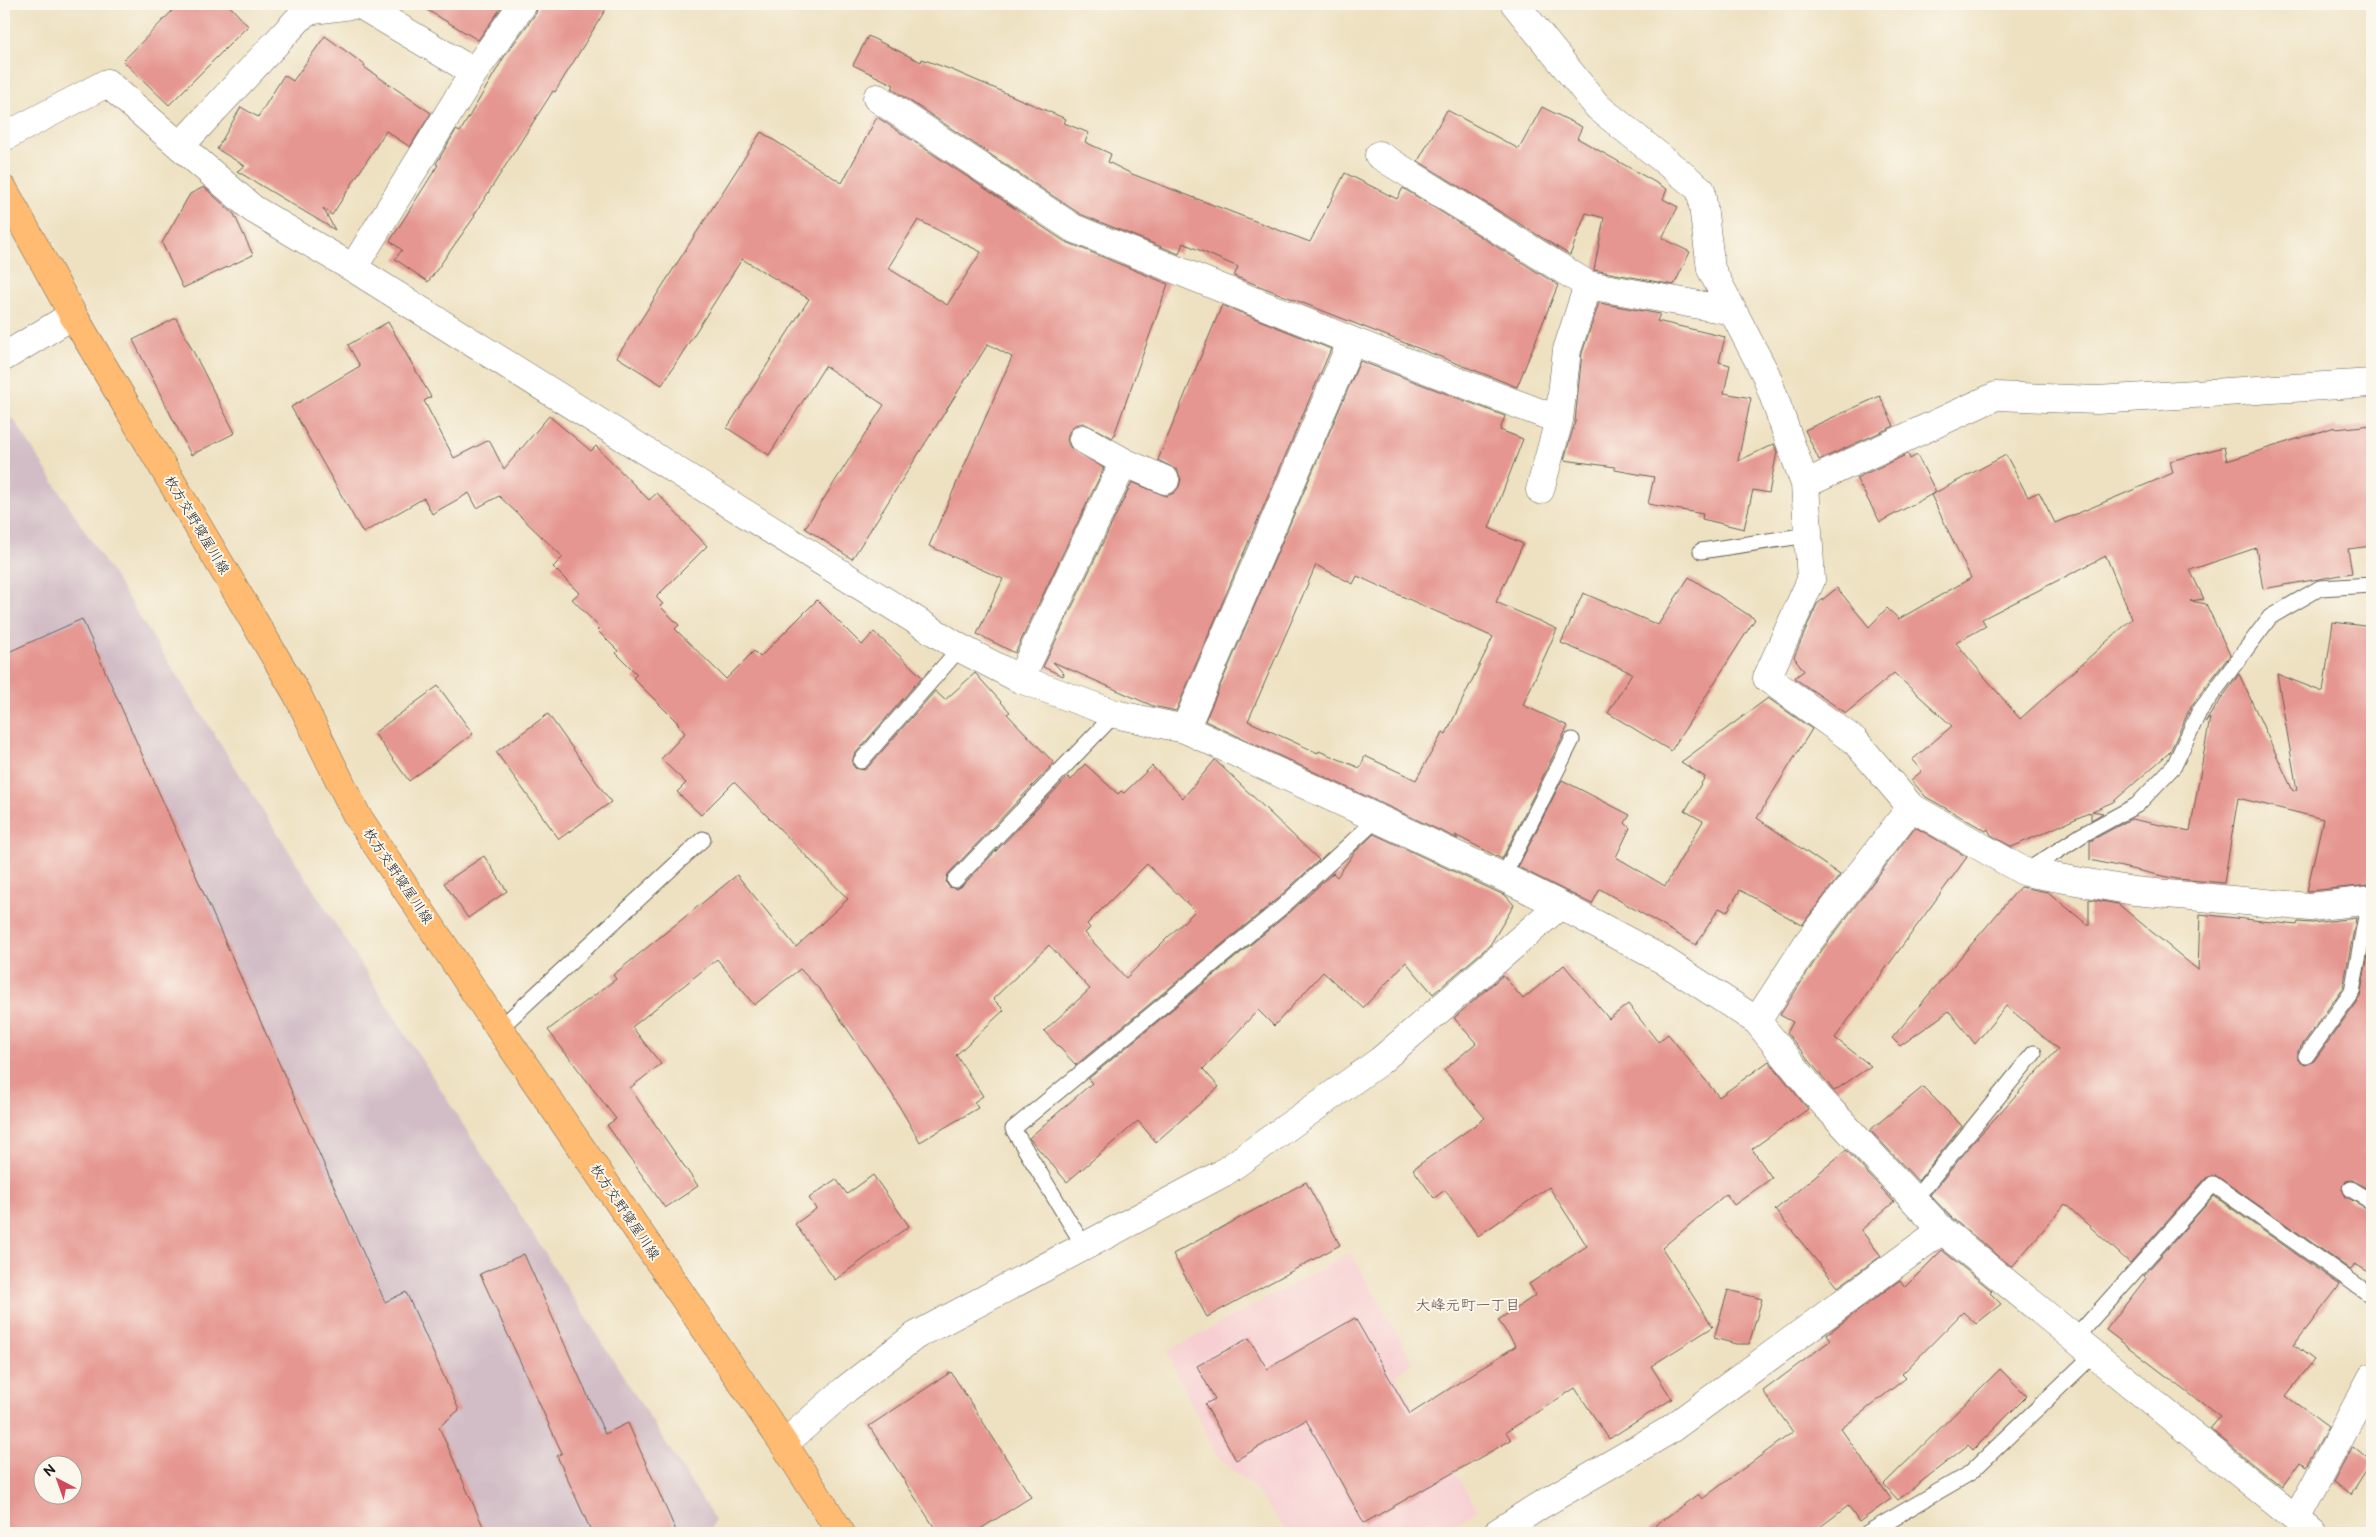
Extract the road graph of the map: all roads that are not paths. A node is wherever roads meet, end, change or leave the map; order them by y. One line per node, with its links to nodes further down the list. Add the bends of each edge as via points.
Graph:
1 (523, 4): 3 (street)
2 (1515, 4): 11 (street, via 1598,107 1701,190 1711,269)
3 (474, 72): 6 (street, via 358,4 306,10); 9 (street)
4 (877, 98): 13 (street, via 1073,228)
5 (4, 137): 6 (street, via 107,83)
6 (180, 146): 9 (street, via 253,209)
7 (1379, 156): 10 (street)
8 (4, 190): 12 (main road, 枚方交野寝屋川線)
9 (353, 268): 25 (street)
10 (1588, 285): 11 (street); 16 (street, via 1567,350)
11 (1732, 311): 20 (street, via 1766,375)
12 (73, 315): 14 (street); 40 (main road, 枚方交野寝屋川線, via 297,694 356,814)
13 (1352, 341): 16 (street); 28 (street)
14 (4, 357)
15 (2372, 383): 20 (street, via 2097,400 1996,396)
16 (1559, 420): 21 (street)
17 (1083, 439): 18 (street)
18 (1124, 462): 19 (street); 26 (street)
19 (1165, 480)
20 (1805, 484): 22 (street)
21 (1540, 490)
22 (1808, 535): 23 (lane); 31 (street, via 1811,580 1767,678 1855,741)
23 (1701, 551)
24 (2372, 585): 34 (lane, via 2320,588 2270,617 2199,712 2174,766 2137,805)
25 (960, 648): 26 (street); 30 (lane)
26 (1020, 679): 27 (street)
27 (1115, 714): 28 (street); 36 (lane)
28 (1185, 729): 32 (street)
29 (1572, 740): 35 (lane)
30 (861, 761)
31 (1911, 807): 34 (street); 39 (street, via 1808,941)
32 (1377, 819): 35 (street); 47 (lane, via 1283,906 1013,1129)
33 (703, 839): 40 (lane)
34 (2025, 872): 37 (street, via 2134,891 2310,907)
35 (1503, 877): 38 (street)
36 (955, 880)
37 (2370, 900): 42 (lane, via 2352,992)
38 (1560, 905): 39 (street, via 1662,960); 47 (street, via 1380,1061 1223,1173)
39 (1757, 1022): 44 (street, via 1818,1097)
40 (499, 1028): 51 (main road, 枚方交野寝屋川線)
41 (2034, 1053): 44 (lane)
42 (2306, 1056)
43 (2351, 1189): 45 (lane)
44 (1914, 1200): 46 (street)
45 (2372, 1202)
46 (1942, 1230): 49 (street); 54 (street, via 1668,1431)
47 (1084, 1246): 51 (street, via 914,1336 846,1389)
48 (2372, 1296): 49 (lane, via 2213,1184)
49 (2084, 1346): 52 (street); 55 (lane, via 1970,1473)
50 (2372, 1377): 52 (street)
51 (784, 1444): 53 (main road, 枚方交野寝屋川線)
52 (2305, 1526)
53 (841, 1533)
54 (1496, 1533)
55 (1866, 1533)

